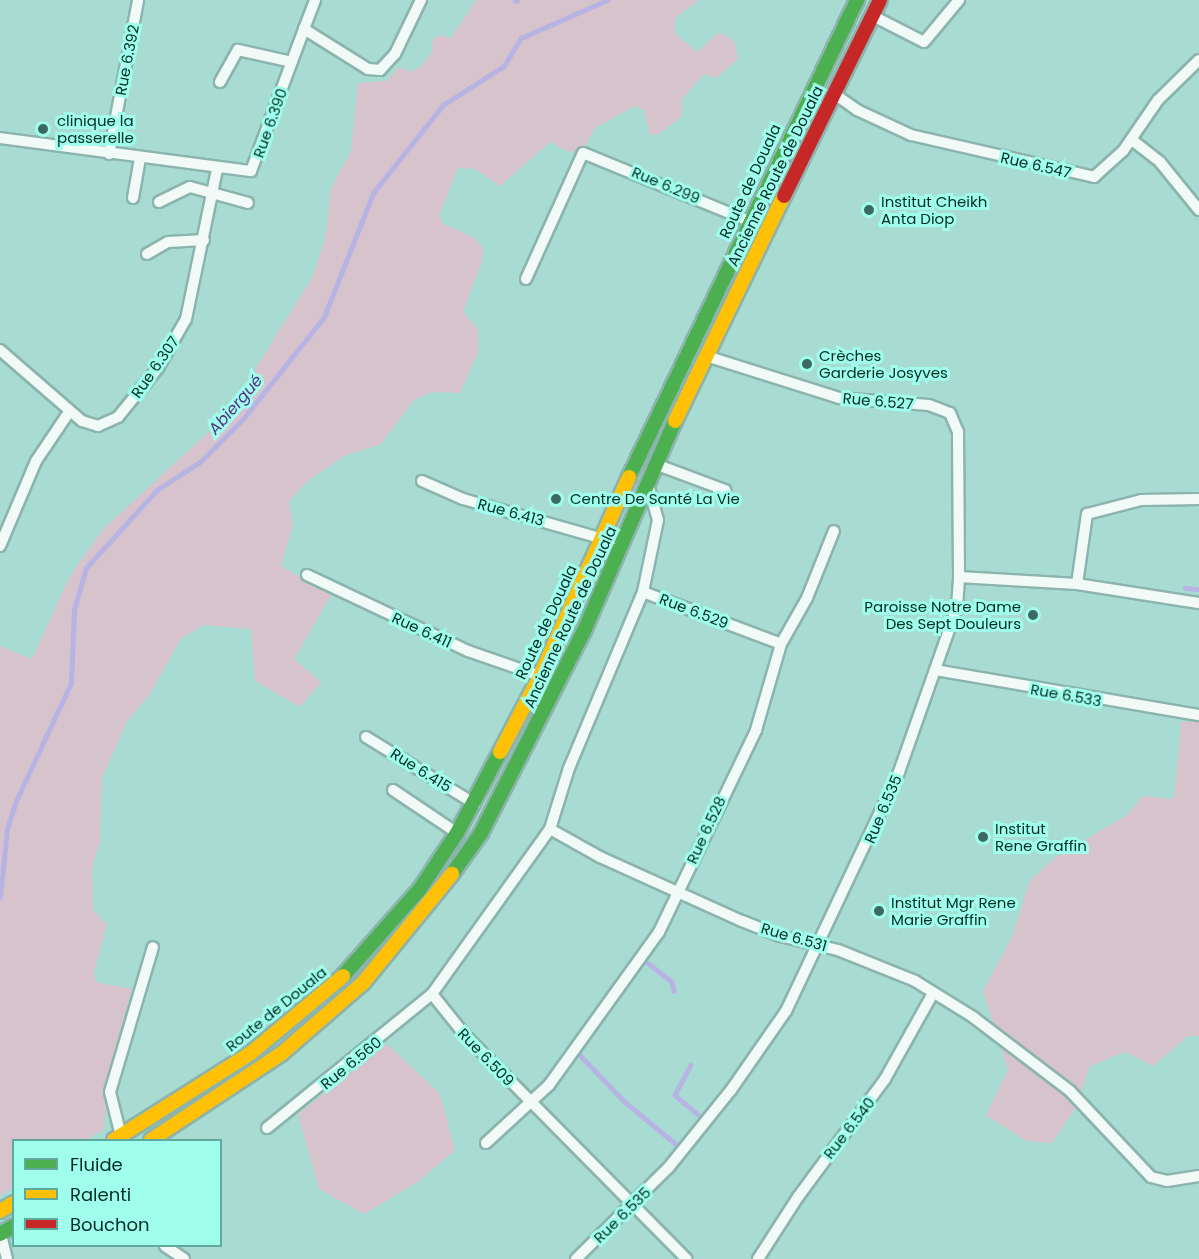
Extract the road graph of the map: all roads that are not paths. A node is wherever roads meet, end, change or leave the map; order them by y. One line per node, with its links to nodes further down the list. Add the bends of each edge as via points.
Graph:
1 (138, 0): 15 (street, Rue 6.392)
2 (315, 0): 8 (street, Rue 6.390)
3 (421, 0): 8 (street, via 395,54 380,70 368,69)
4 (857, 0): 23 (main road, Route de Douala)
5 (880, 0): 7 (main road, Ancienne Route de Douala)
6 (959, 0): 7 (street, via 924,42)
7 (871, 15): 12 (main road, Ancienne Route de Douala)
8 (304, 29): 10 (street, Rue 6.390)
9 (1199, 60): 14 (street, Rue 6.547, via 1158,100)
10 (292, 62): 11 (street, via 245,48 232,54); 17 (street, Rue 6.390, via 255,166 247,172)
11 (220, 82)
12 (833, 93): 14 (street, Rue 6.547, via 857,110 911,135 1085,176 1101,174); 28 (main road, Ancienne Route de Douala)
13 (0, 138): 15 (street, Rue 6.390)
14 (1132, 140): 22 (street, via 1160,162)
15 (109, 154): 16 (street, Rue 6.390)
16 (140, 159): 17 (street, Rue 6.390); 19 (street)
17 (217, 169): 18 (street, Rue 6.307)
18 (213, 192): 20 (street, via 190,187); 21 (street); 24 (street, Rue 6.307)
19 (133, 198)
20 (159, 202)
21 (248, 203)
22 (1199, 210)
23 (749, 221): 26 (street, Rue 6.299, via 583,153); 31 (main road, Route de Douala)
24 (204, 240): 25 (street, via 168,242); 29 (street, Rue 6.307, via 186,319 158,368 109,423 98,426)
25 (147, 254)
26 (526, 279)
27 (0, 350): 29 (street, Rue 6.307)
28 (706, 356): 30 (main road, Ancienne Route de Douala); 40 (street, Rue 6.527, via 839,398 929,405 950,413 958,432)
29 (69, 412): 38 (street, via 36,461)
30 (655, 464): 33 (main road, Ancienne Route de Douala); 34 (street)
31 (630, 475): 33 (street); 37 (main road, Route de Douala)
32 (422, 481): 37 (street, Rue 6.413, via 463,499)
33 (648, 484): 42 (street, Rue 6.529, via 658,520); 61 (main road, Ancienne Route de Douala, via 584,631 520,761 481,833 431,905 370,975 290,1047)
34 (726, 490)
35 (1199, 499): 41 (street, via 1141,500 1087,514)
36 (834, 531): 44 (street, Rue 6.528, via 807,598)
37 (603, 539): 46 (main road, Route de Douala)
38 (0, 546)
39 (307, 575): 46 (street, Rue 6.411, via 468,651)
40 (959, 578): 41 (street); 45 (street, Rue 6.535, via 957,607)
41 (1077, 584): 43 (street)
42 (643, 592): 44 (street, Rue 6.529); 51 (street, via 569,768)
43 (1199, 603)
44 (781, 644): 53 (street, Rue 6.528, via 756,730)
45 (934, 670): 47 (street, Rue 6.533); 54 (street, Rue 6.535, via 880,820)
46 (540, 676): 50 (main road, Route de Douala)
47 (1199, 715)
48 (366, 737): 50 (street, Rue 6.415)
49 (393, 790): 52 (street)
50 (475, 804): 52 (main road, Route de Douala)
51 (550, 829): 53 (street, Rue 6.531); 57 (street)
52 (457, 833): 60 (main road, Route de Douala, via 420,889 355,966 251,1053)
53 (678, 891): 54 (street, Rue 6.531, via 780,936); 58 (street, Rue 6.528, via 645,955)
54 (818, 945): 56 (street, Rue 6.531); 64 (street, Rue 6.535, via 786,1011 758,1052 669,1167)
55 (153, 947): 60 (street, via 110,1092)
56 (933, 993): 63 (street, Rue 6.531, via 1070,1091 1151,1177 1167,1181); 71 (street, Rue 6.540, via 885,1079 798,1197)
57 (432, 994): 58 (street, Rue 6.509, via 451,1021); 59 (street, Rue 6.560)
58 (533, 1104): 62 (street, Rue 6.528); 64 (street, Rue 6.509)
59 (267, 1128)
60 (117, 1138)
61 (152, 1139)
62 (486, 1143)
63 (1199, 1176)
64 (633, 1205): 69 (street, Rue 6.535); 70 (street, Rue 6.509)
65 (0, 1233): 67 (street)
66 (168, 1247): 68 (street)
67 (7, 1259)
68 (184, 1259)
69 (576, 1259)
70 (687, 1259)
71 (758, 1259)

